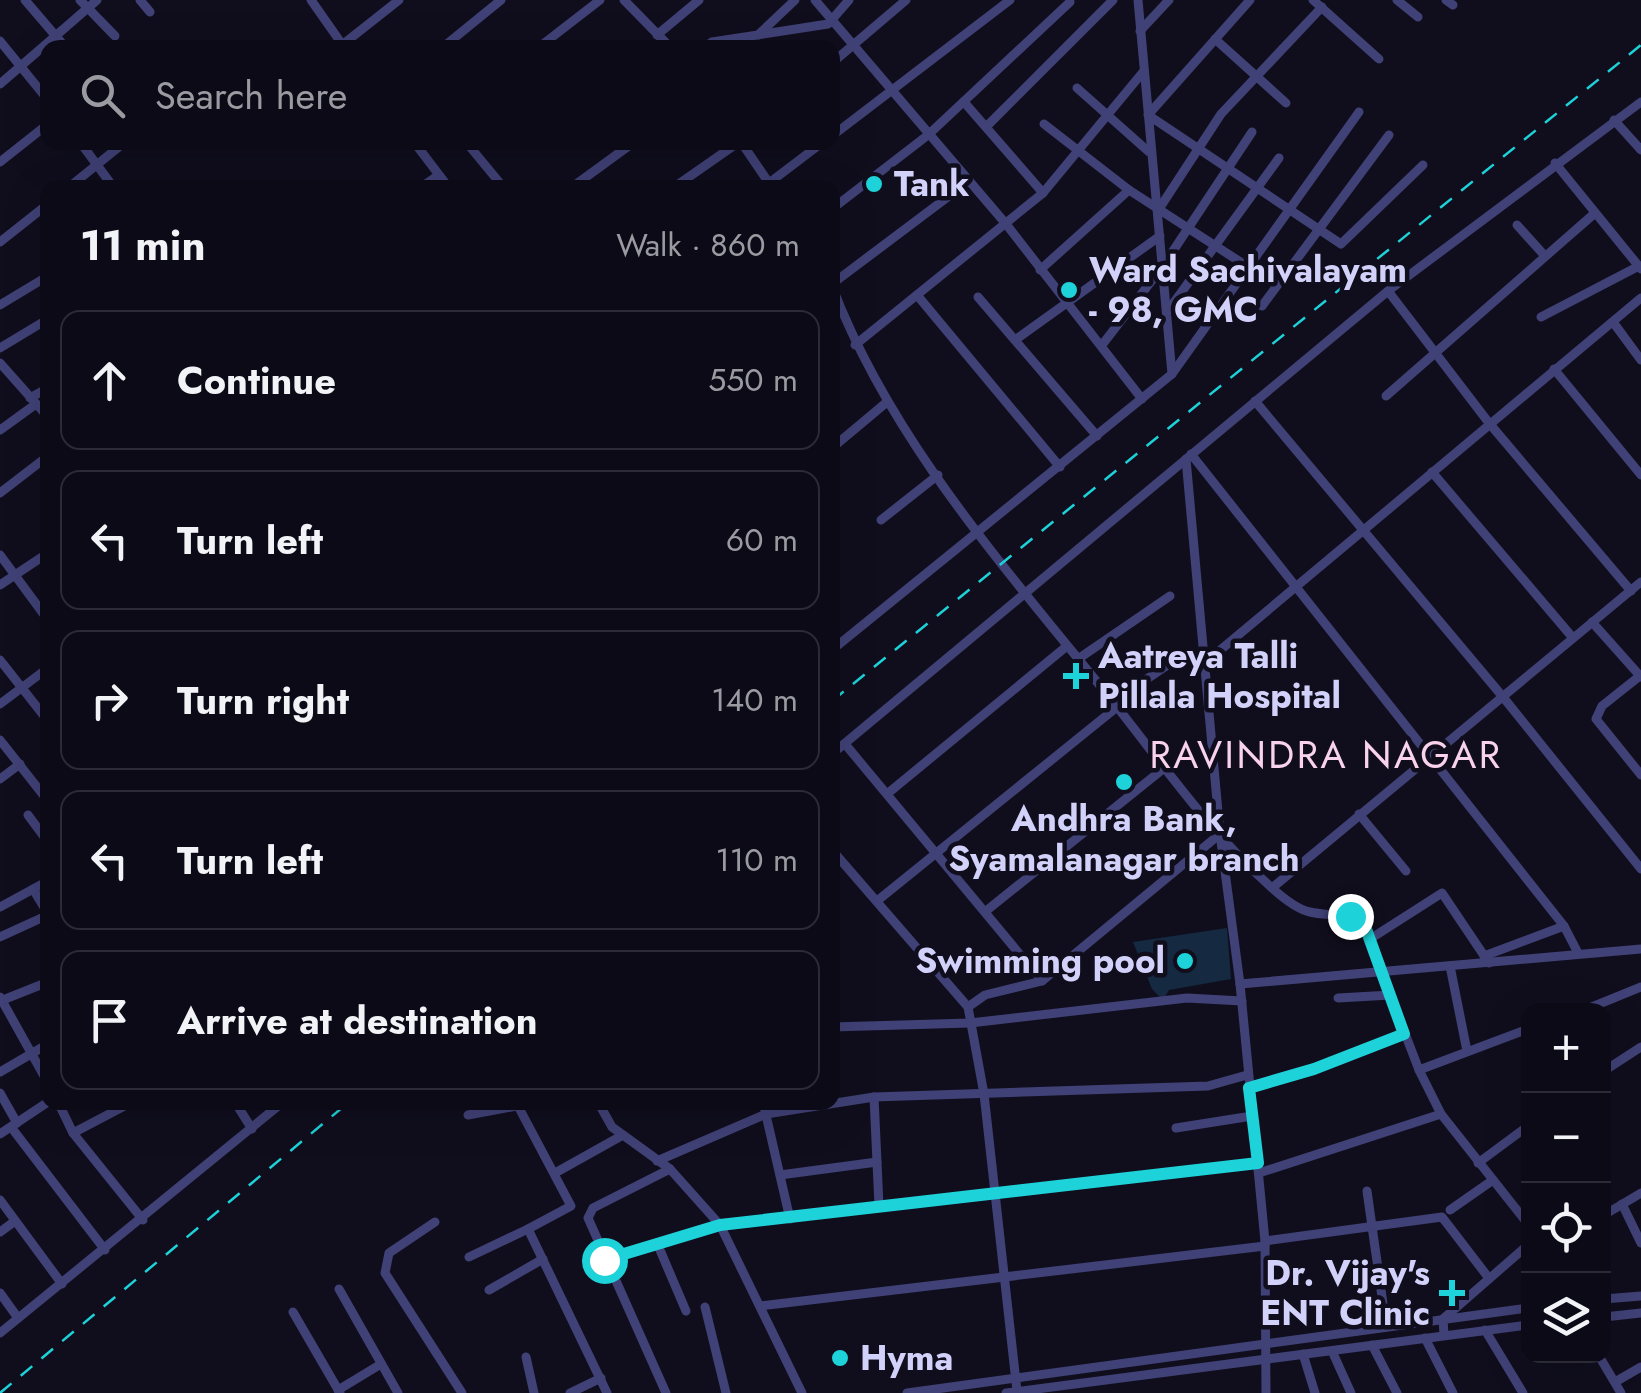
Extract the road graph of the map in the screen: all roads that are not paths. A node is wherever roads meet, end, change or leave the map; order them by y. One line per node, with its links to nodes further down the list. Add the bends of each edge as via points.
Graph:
1 (25, 0): 28 (street)
2 (97, 0): 21 (street)
3 (140, 0): 24 (street)
4 (312, 0): 35 (street)
5 (399, 0): 36 (street)
6 (502, 0): 37 (street)
7 (600, 0): 38 (street)
8 (624, 0): 29 (street)
9 (699, 0): 29 (street)
10 (796, 0): 30 (street)
11 (815, 0): 26 (street)
12 (849, 0): 26 (street)
13 (906, 0): 42 (street)
14 (1010, 0): 23 (street)
15 (1113, 0): 61 (street)
16 (1138, 0): 27 (street)
17 (1169, 0): 27 (street)
18 (1250, 0): 32 (street)
19 (1397, 0): 25 (street)
20 (1070, 2): 53 (street)
21 (84, 4): 28 (street); 31 (street)
22 (1317, 4): 45 (street); 48 (street)
23 (989, 5): 52 (street)
24 (150, 12)
25 (1418, 18)
26 (835, 20): 30 (street); 42 (street)
27 (1140, 31): 47 (street)
28 (56, 35): 33 (street); 34 (street)
29 (657, 35): 39 (street)
30 (758, 35): 40 (street)
31 (114, 36)
32 (1215, 39): 48 (street); 58 (street)
33 (50, 40)
34 (60, 40)
35 (339, 40)
36 (350, 40)
37 (452, 40)
38 (548, 40)
39 (662, 40)
40 (737, 40)
41 (0, 41): 46 (street)
42 (856, 44): 44 (street); 52 (street)
43 (40, 49): 46 (street)
44 (840, 57)
45 (1380, 59)
46 (21, 66): 49 (street); 51 (street)
47 (1142, 72): 57 (street); 58 (street)
48 (1256, 76): 55 (street); 67 (street)
49 (0, 84)
50 (1077, 88): 57 (street)
51 (40, 90)
52 (893, 90): 63 (street); 65 (street)
53 (964, 102): 61 (street); 65 (street)
54 (1641, 102): 59 (street)
55 (1286, 104)
56 (1359, 112): 101 (street)
57 (1106, 116): 77 (street); 78 (street)
58 (1148, 116): 67 (street); 77 (street)
59 (1614, 120): 76 (street); 81 (street)
60 (1044, 124): 78 (street)
61 (987, 126): 98 (street)
62 (40, 130): 80 (street)
63 (840, 130)
64 (1252, 132): 84 (street)
65 (928, 135): 95 (street); 99 (street)
66 (1389, 135): 107 (street)
67 (1194, 149): 84 (street); 100 (street)
68 (86, 150): 82 (street)
69 (115, 150): 82 (street)
70 (420, 150): 85 (street)
71 (473, 150): 90 (street)
72 (623, 150): 91 (street)
73 (728, 150): 92 (street)
74 (746, 150): 93 (street)
75 (814, 150): 94 (street)
76 (1641, 150)
77 (1149, 152): 100 (street)
78 (1076, 153): 96 (street); 98 (street)
79 (1279, 158): 97 (street)
80 (0, 162)
81 (1554, 164): 103 (street); 119 (street)
82 (97, 165): 86 (street); 87 (street)
83 (1423, 165): 107 (street, via 1340,244)
84 (1225, 170): 97 (street); 105 (street)
85 (439, 175): 88 (street); 89 (street)
86 (78, 180)
87 (108, 180)
88 (432, 180)
89 (442, 180)
90 (497, 180)
91 (582, 180)
92 (684, 180)
93 (767, 180)
94 (778, 180)
95 (969, 182): 104 (street); 116 (street)
96 (1130, 190): 100 (street); 115 (street)
97 (1256, 190): 101 (street); 110 (street)
98 (1043, 193): 104 (street)
99 (840, 203)
100 (1159, 209): 105 (street); 108 (street)
101 (1286, 209): 107 (street); 113 (street)
102 (40, 210): 109 (street)
103 (1595, 213): 111 (street); 114 (street)
104 (1006, 224): 115 (street); 120 (street)
105 (1186, 224): 110 (street); 112 (street)
106 (1517, 225): 111 (street)
107 (1316, 229): 118 (street)
108 (1160, 236): 112 (street); 123 (street)
109 (0, 242)
110 (1217, 246): 113 (street); 127 (street)
111 (1545, 256): 135 (street)
112 (1163, 266): 127 (street); 133 (street)
113 (1249, 266): 118 (street); 139 (street)
114 (1640, 268): 128 (street)
115 (1040, 270): 123 (street)
116 (840, 279)
117 (40, 281): 124 (street)
118 (1276, 284): 126 (street)
119 (1388, 292): 135 (street); 144 (street)
120 (917, 296): 132 (street); 153 (street)
121 (978, 297): 131 (street)
122 (1641, 298): 129 (street)
123 (1064, 303): 131 (street); 133 (street)
124 (0, 305)
125 (840, 306): 132 (street)
126 (1262, 306)
127 (1167, 312): 139 (street)
128 (1541, 317)
129 (1612, 322): 136 (street); 138 (street)
130 (40, 325): 134 (street)
131 (1015, 340): 149 (street)
132 (855, 345): 145 (street)
133 (1102, 346): 142 (street)
134 (0, 348)
135 (1436, 352): 141 (street); 147 (street)
136 (1641, 360)
137 (1, 365): 143 (street)
138 (1554, 370): 147 (street); 156 (street)
139 (1172, 374): 142 (street)
140 (40, 395): 143 (street)
141 (1386, 396)
142 (1142, 399): 149 (street)
143 (33, 401): 146 (street); 148 (street)
144 (1255, 401): 151 (street); 159 (street)
145 (887, 402): 150 (street); 155 (street)
146 (40, 408)
147 (1490, 423): 154 (street); 167 (street)
148 (0, 430)
149 (1097, 436): 153 (street)
150 (840, 441)
151 (1189, 457): 165 (street); 168 (street); 177 (street)
152 (40, 462): 157 (street)
153 (1060, 467): 160 (street)
154 (1432, 472): 159 (street); 172 (street)
155 (938, 475): 158 (street); 160 (street)
156 (1641, 475)
157 (0, 493)
158 (882, 520)
159 (1362, 532): 165 (street); 182 (street)
160 (979, 533): 168 (street); 173 (street)
161 (0, 555): 163 (street)
162 (40, 558): 163 (street)
163 (14, 575): 166 (street); 170 (street)
164 (1641, 582): 167 (street)
165 (1297, 583): 177 (street); 189 (street)
166 (0, 585)
167 (1630, 591): 171 (street)
168 (1024, 592): 174 (street); 187 (street)
169 (1170, 596): 175 (street)
170 (40, 609)
171 (1592, 622): 172 (street); 180 (street)
172 (1573, 638): 182 (street)
173 (840, 644)
174 (1067, 646): 175 (street); 195 (street)
175 (1078, 659): 184 (street)
176 (0, 660): 181 (street)
177 (1206, 662): 199 (street)
178 (1169, 664): 184 (street)
179 (40, 674): 181 (street)
180 (1641, 676): 192 (street, via 1602,706 1596,719)
181 (22, 688): 183 (street); 185 (street)
182 (1504, 697): 189 (street); 202 (street)
183 (0, 704)
184 (1115, 704): 191 (street); 200 (street)
185 (40, 711)
186 (0, 740): 190 (street)
187 (844, 744): 188 (street); 195 (street)
188 (840, 747)
189 (1431, 756): 196 (street); 212 (street)
190 (20, 764): 193 (street); 194 (street)
191 (1163, 768): 199 (street); 210 (street)
192 (1641, 776)
193 (0, 779)
194 (40, 790)
195 (888, 794): 200 (street)
196 (1359, 814): 203 (street); 206 (street)
197 (28, 815): 198 (street)
198 (40, 831)
199 (1220, 834): 206 (street); 220 (street); 221 (street)
200 (939, 854): 208 (street); 210 (street)
201 (840, 859): 208 (street)
202 (1641, 869)
203 (1406, 872)
204 (40, 885): 205 (street)
205 (33, 888): 207 (street); 209 (street)
206 (1272, 888): 214 (street, via 1309,912 1350,916)
207 (40, 900)
208 (877, 902): 229 (street)
209 (0, 907)
210 (986, 911): 220 (street)
211 (40, 918): 213 (street)
212 (1564, 926): 216 (street); 217 (street)
213 (0, 937)
214 (1370, 939): 217 (street, via 1442,892); 219 (street)
215 (1641, 949): 216 (street)
216 (1578, 954): 217 (street)
217 (1486, 959): 218 (street)
218 (1450, 966): 219 (street); 235 (street)
219 (1382, 972): 221 (street); 224 (street)
220 (1042, 980): 229 (street)
221 (1240, 984): 227 (street)
222 (40, 985): 226 (street)
223 (1641, 987): 228 (street)
224 (1390, 995): 225 (street); 233 (street)
225 (1338, 998)
226 (1, 1000): 236 (street)
227 (1242, 1001): 230 (street, via 1187,998); 242 (street)
228 (1600, 1003)
229 (968, 1007): 230 (street)
230 (970, 1023): 231 (street); 245 (street)
231 (840, 1026)
232 (1521, 1032): 235 (street)
233 (1404, 1034): 240 (street); 243 (street)
234 (40, 1048): 236 (street)
235 (1467, 1051): 240 (street)
236 (30, 1052): 239 (street); 241 (street)
237 (1639, 1052): 238 (street)
238 (1611, 1067)
239 (40, 1069)
240 (1418, 1070): 258 (street)
241 (0, 1072)
242 (1247, 1075): 243 (street); 245 (street, via 1208,1086)
243 (1249, 1088): 260 (street)
244 (0, 1093): 261 (street)
245 (984, 1094): 246 (street); 276 (street)
246 (874, 1097): 247 (street); 269 (street)
247 (840, 1100)
248 (40, 1107): 261 (street)
249 (62, 1110): 265 (street)
250 (117, 1110): 265 (street)
251 (240, 1110): 263 (street)
252 (275, 1110): 263 (street)
253 (496, 1110): 259 (street)
254 (520, 1110): 273 (street)
255 (603, 1110): 267 (street)
256 (760, 1110): 268 (street)
257 (764, 1110): 274 (street)
258 (1441, 1114): 270 (street); 271 (street)
259 (468, 1115)
260 (1252, 1116): 262 (street); 271 (street)
261 (14, 1125): 266 (street); 298 (street)
262 (1176, 1128)
263 (252, 1129): 288 (street)
264 (1521, 1131): 270 (street)
265 (72, 1133): 288 (street)
266 (0, 1134)
267 (623, 1135): 268 (street); 273 (street)
268 (657, 1161): 272 (street)
269 (877, 1162): 274 (street); 281 (street)
270 (1478, 1162): 275 (street)
271 (1258, 1168): 276 (street); 297 (street)
272 (670, 1169): 291 (street); 302 (street, via 588,1213)
273 (554, 1173): 293 (street, via 571,1206)
274 (780, 1175): 287 (street)
275 (1492, 1180): 283 (street); 284 (street)
276 (996, 1191): 281 (street); 303 (street)
277 (1367, 1191): 292 (street)
278 (1641, 1193): 280 (street)
279 (0, 1200): 289 (street)
280 (1622, 1204): 285 (street); 295 (street)
281 (879, 1206): 287 (street)
282 (1521, 1206): 283 (street)
283 (1517, 1209): 286 (street)
284 (1450, 1210)
285 (1611, 1211)
286 (1521, 1214)
287 (790, 1219): 291 (street)
288 (143, 1220): 298 (street)
289 (15, 1221): 294 (street); 305 (street)
290 (436, 1222): 341 (street, via 389,1253 385,1273)
291 (720, 1225): 296 (street); 312 (street)
292 (1373, 1226): 297 (street); 304 (street, via 1442,1216); 320 (street)
293 (528, 1229): 300 (street); 301 (street)
294 (0, 1232)
295 (1640, 1238)
296 (657, 1242): 302 (street); 314 (street)
297 (1265, 1243): 303 (street); 326 (street)
298 (105, 1250): 305 (street)
299 (1521, 1251): 304 (street)
300 (469, 1257)
301 (543, 1259): 307 (street); 335 (street)
302 (604, 1260): 345 (street)
303 (1006, 1274): 312 (street); 336 (street)
304 (1488, 1277): 319 (street)
305 (62, 1284): 318 (street)
306 (338, 1289): 333 (street)
307 (489, 1290)
308 (0, 1293): 318 (street)
309 (1641, 1296): 310 (street)
310 (1611, 1298)
311 (706, 1306): 346 (street)
312 (760, 1306): 347 (street)
313 (1521, 1309): 319 (street)
314 (686, 1311)
315 (293, 1312): 338 (street)
316 (1641, 1313): 317 (street)
317 (1611, 1316)
318 (18, 1318): 323 (street)
319 (1443, 1320): 320 (street); 324 (street)
320 (1386, 1325): 326 (street)
321 (1521, 1326): 322 (street)
322 (1485, 1330): 324 (street); 354 (street)
323 (0, 1333)
324 (1444, 1335): 325 (street)
325 (1425, 1338): 327 (street); 353 (street)
326 (1265, 1343): 331 (street); 336 (street)
327 (1372, 1345): 328 (street); 352 (street)
328 (1332, 1351): 329 (street); 351 (street)
329 (1303, 1354): 331 (street); 350 (street)
330 (526, 1356): 342 (street)
331 (1265, 1360): 339 (street); 349 (street)
332 (1604, 1363): 337 (street)
333 (382, 1364): 338 (street); 340 (street)
334 (1641, 1367): 337 (street)
335 (601, 1378): 343 (street); 344 (street)
336 (1016, 1378): 339 (street); 348 (street)
337 (1615, 1382): 355 (street)
338 (339, 1391)
339 (1012, 1392)
340 (398, 1393)
341 (462, 1393)
342 (534, 1393)
343 (570, 1393)
344 (607, 1393)
345 (666, 1393)
346 (726, 1393)
347 (802, 1393)
348 (908, 1393)
349 (1266, 1393)
350 (1315, 1393)
351 (1350, 1393)
352 (1397, 1393)
353 (1453, 1393)
354 (1523, 1393)
355 (1621, 1393)

